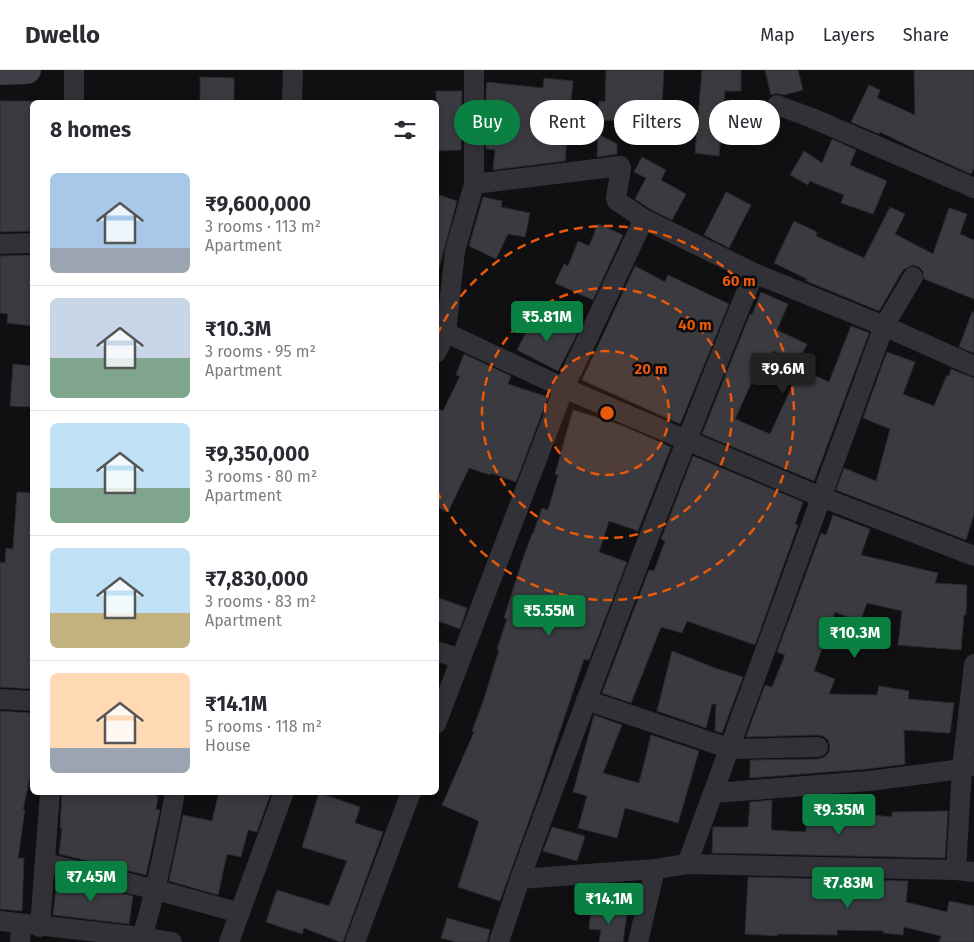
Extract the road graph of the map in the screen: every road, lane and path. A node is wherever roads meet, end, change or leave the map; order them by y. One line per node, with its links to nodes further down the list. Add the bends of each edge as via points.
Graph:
1 (27, 70): 5 (street)
2 (74, 70): 6 (street)
3 (293, 70): 7 (street)
4 (474, 70): 9 (street)
5 (0, 71)
6 (74, 100)
7 (292, 100)
8 (780, 106): 10 (street)
9 (474, 184): 11 (street, via 620,166 617,201); 17 (street, via 455,252)
10 (974, 188)
11 (644, 219): 14 (street); 19 (street)
12 (0, 244): 13 (street)
13 (30, 244)
14 (754, 273): 16 (street); 20 (street)
15 (913, 277): 16 (street)
16 (884, 326): 18 (street); 21 (street)
17 (441, 330): 19 (street)
18 (974, 366)
19 (564, 388): 20 (street); 24 (street)
20 (686, 440): 21 (street); 27 (street)
21 (821, 497): 22 (street); 31 (street)
22 (974, 556)
23 (439, 652): 24 (street)
24 (461, 659): 29 (street)
25 (974, 664): 32 (street)
26 (0, 699): 28 (street)
27 (586, 700): 31 (street); 42 (street)
28 (30, 701)
29 (439, 716)
30 (818, 747): 31 (street)
31 (731, 749): 33 (street)
32 (968, 767): 33 (street, via 870,781); 41 (street)
33 (714, 793): 39 (street)
34 (50, 795): 38 (street)
35 (174, 795): 43 (street)
36 (283, 795): 44 (street)
37 (410, 795): 50 (street)
38 (45, 862): 43 (street); 46 (street)
39 (687, 864): 40 (street); 41 (street)
40 (655, 869): 42 (street); 52 (street)
41 (965, 871)
42 (520, 879): 51 (street)
43 (156, 890): 44 (street); 47 (street)
44 (240, 913): 49 (street)
45 (0, 921): 46 (street)
46 (27, 931): 47 (street)
47 (142, 936): 48 (street)
48 (172, 942)
49 (229, 942)
50 (355, 942)
51 (499, 942)
52 (638, 942)

